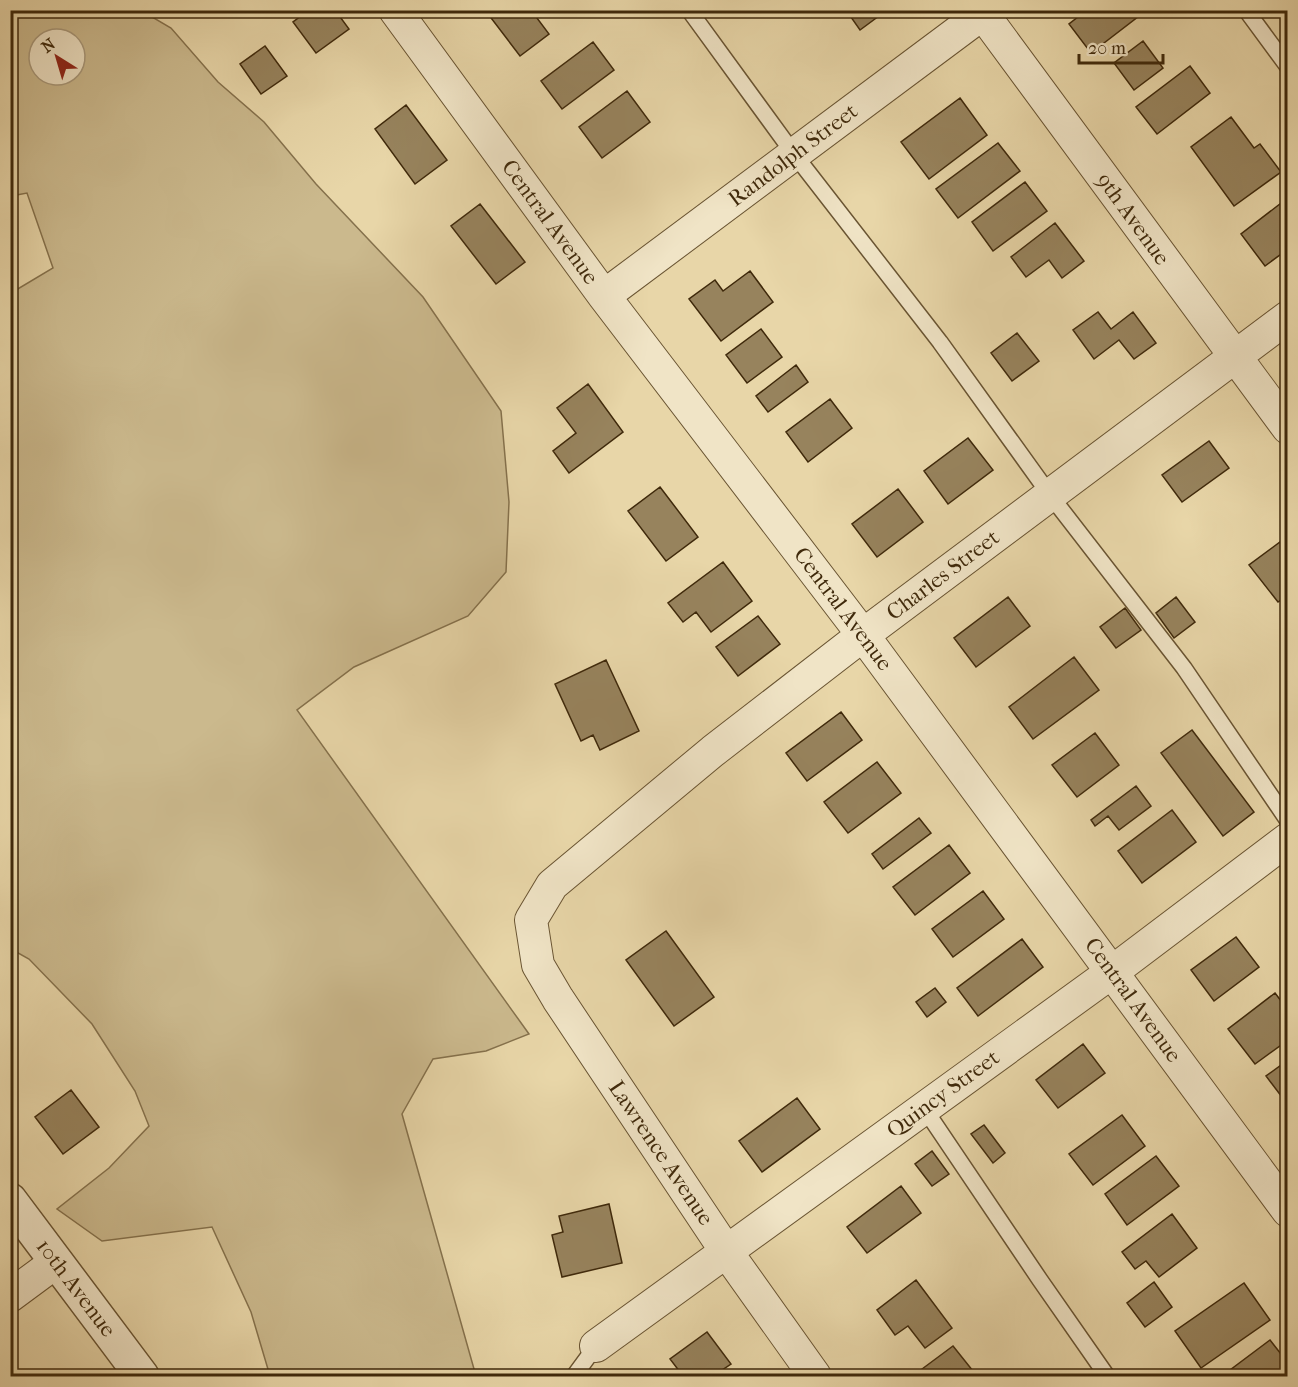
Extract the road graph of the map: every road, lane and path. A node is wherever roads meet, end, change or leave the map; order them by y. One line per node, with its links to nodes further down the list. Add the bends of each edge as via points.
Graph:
1 (395, 10): 7 (street, Central Avenue)
2 (689, 10): 6 (lane)
3 (1246, 10): 5 (lane)
4 (981, 12): 6 (street, Randolph Street); 9 (street, 9th Avenue)
5 (1287, 67)
6 (794, 154): 7 (street, Randolph Street); 11 (lane, via 940,342)
7 (604, 296): 12 (street, Central Avenue)
8 (1287, 316): 9 (street, Charles Street)
9 (1234, 356): 10 (street, 9th Avenue); 11 (street, Charles Street)
10 (1287, 428)
11 (1050, 495): 12 (street, Charles Street); 13 (lane, via 1184,668)
12 (863, 635): 15 (street, Charles Street, via 713,751 552,885); 16 (street, Central Avenue)
13 (1287, 821)
14 (1287, 839): 16 (street, Quincy Street)
15 (531, 920): 20 (street, Lawrence Avenue, via 538,965 558,999)
16 (1113, 972): 17 (street, Quincy Street); 19 (street, Central Avenue)
17 (924, 1108): 20 (street, Quincy Street); 27 (lane)
18 (10, 1200): 21 (street, 10th Avenue)
19 (1287, 1211)
20 (726, 1251): 23 (street, Quincy Street); 26 (street, Lawrence Avenue)
21 (56, 1262): 22 (street); 24 (street, 10th Avenue)
22 (10, 1296)
23 (596, 1346): 25 (lane)
24 (142, 1377)
25 (574, 1377)
26 (815, 1377)
27 (1107, 1377)

